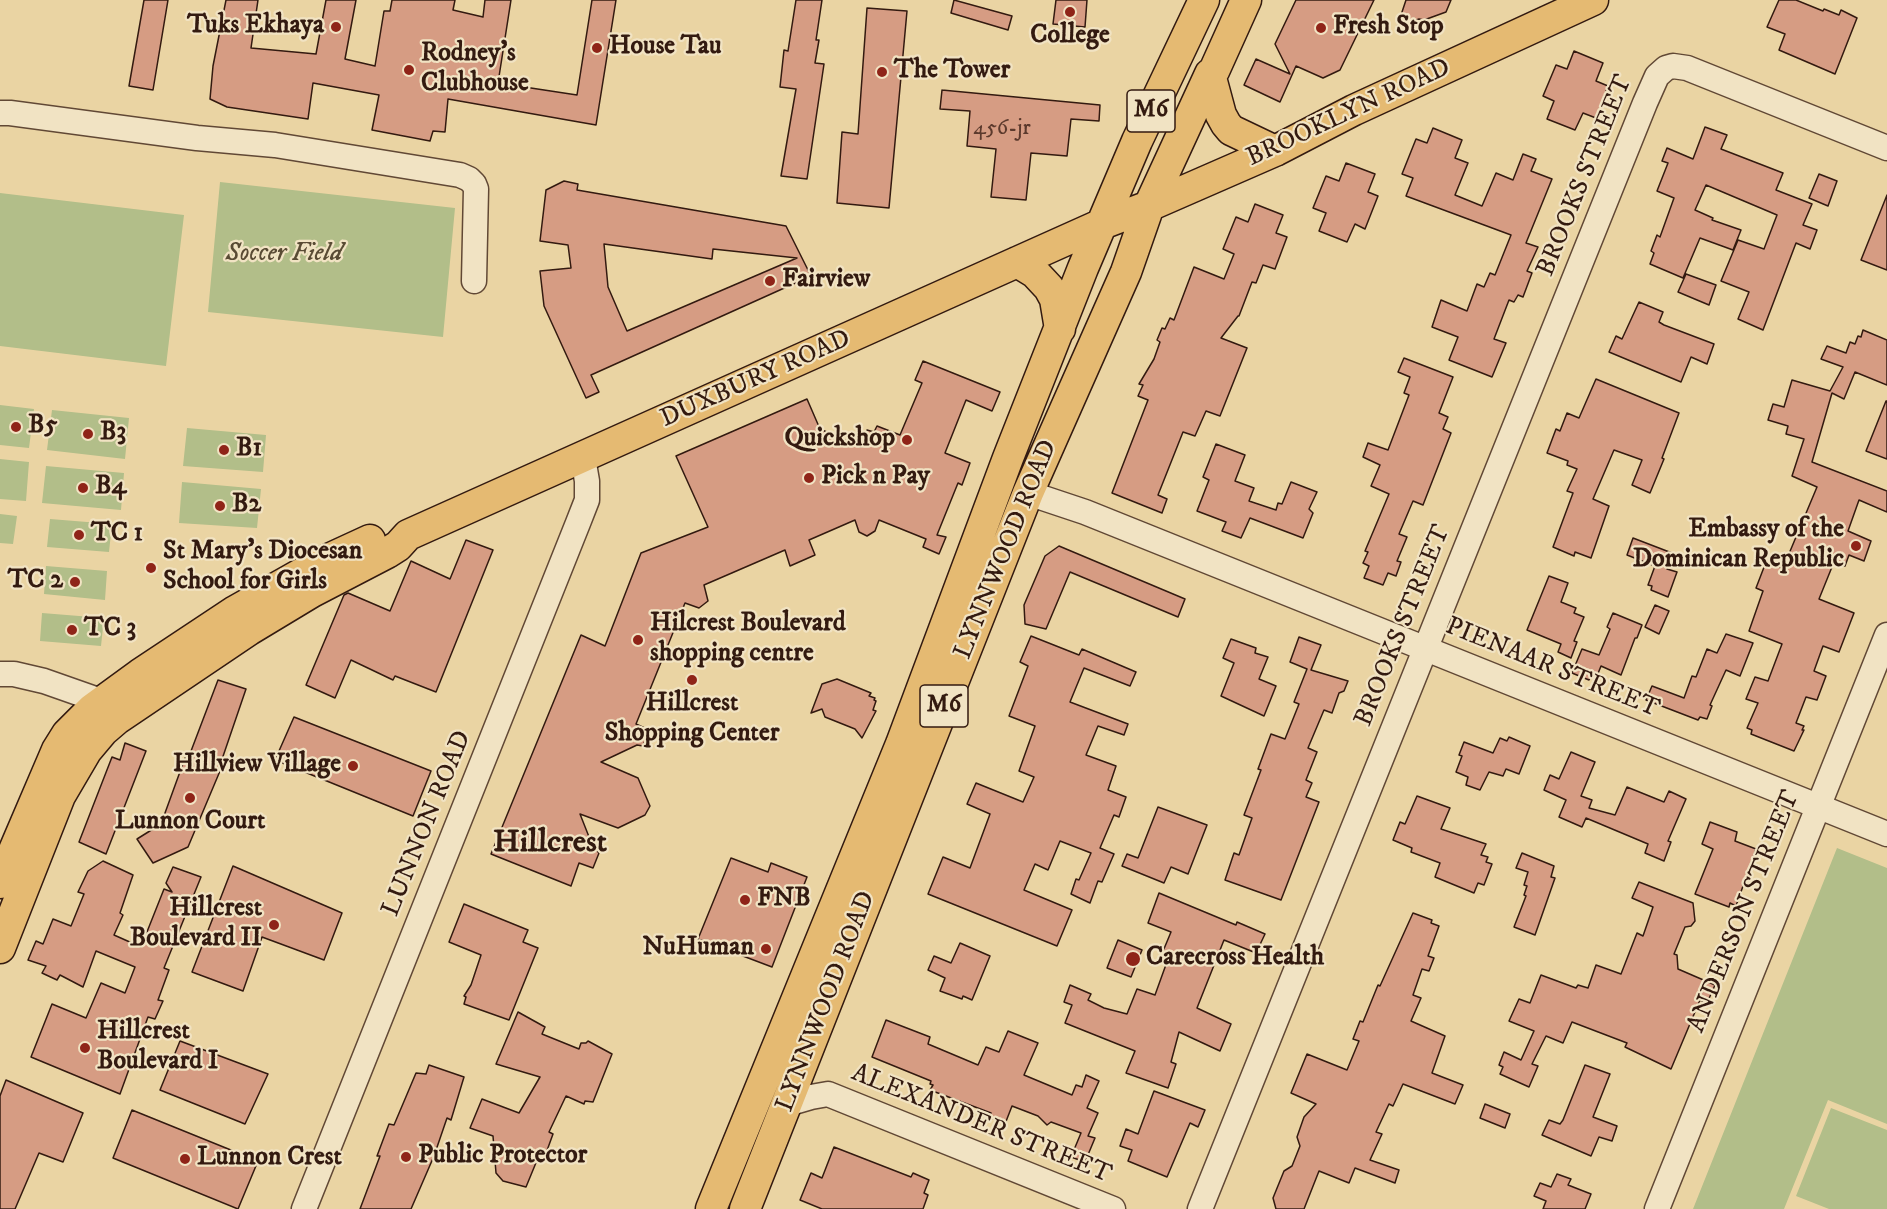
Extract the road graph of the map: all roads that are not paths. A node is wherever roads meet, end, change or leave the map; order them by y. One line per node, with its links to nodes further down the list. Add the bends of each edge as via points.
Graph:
1 (1204, 0): 9 (main road, LYNNWOOD ROAD / M6)
2 (1246, 0): 4 (main road, LYNNWOOD ROAD / M6)
3 (1593, 0): 7 (main road, BROOKLYN ROAD, via 1354,110)
4 (1210, 74): 7 (main road, via 1219,109 1231,130); 8 (main road, LYNNWOOD ROAD / M6)
5 (0, 113): 11 (street, via 275,145 460,175 476,189)
6 (1887, 148): 18 (street, BROOKS STREET, via 1687,68 1673,66 1657,76)
7 (1275, 151): 8 (main road, BROOKLYN ROAD)
8 (1149, 206): 9 (main road, BROOKLYN ROAD); 14 (main road, LYNNWOOD ROAD / M6, via 1126,272)
9 (1102, 224): 10 (main road, DUXBURY ROAD); 12 (main road, LYNNWOOD ROAD / M6)
10 (1017, 262): 12 (main road, via 1042,279 1048,288 1055,299); 13 (main road, DUXBURY ROAD)
11 (474, 281)
12 (1060, 329): 16 (main road, LYNNWOOD ROAD / M6)
13 (583, 458): 15 (main road, DUXBURY ROAD); 32 (street, LUNNON ROAD, via 587,500)
14 (1028, 493): 16 (main road, via 1012,494 994,525); 18 (street, PIENAAR STREET, via 1076,508); 29 (main road, LYNNWOOD ROAD / M6)
15 (408, 535): 20 (main road, DUXBURY ROAD, via 377,537 309,569 235,611); 21 (main road, DUXBURY ROAD, via 387,554 325,584 249,630 117,719 87,750)
16 (981, 536): 33 (main road, LYNNWOOD ROAD / M6, via 901,744)
17 (1887, 635): 23 (street, ANDERSON STREET)
18 (1426, 649): 23 (street, PIENAAR STREET); 36 (street, BROOKS STREET)
19 (0, 674): 20 (street, via 44,681)
20 (101, 701): 22 (main road, DUXBURY ROAD, via 62,742)
21 (71, 775): 26 (main road, via 56,790 31,842); 28 (main road, DUXBURY ROAD)
22 (33, 802): 24 (main road, via 20,816); 26 (main road, DUXBURY ROAD)
23 (1818, 807): 25 (street, PIENAAR STREET); 37 (street, ANDERSON STREET)
24 (0, 825)
25 (1887, 834)
26 (11, 855): 27 (main road, DUXBURY ROAD); 28 (main road, via 14,895)
27 (0, 883)
28 (1, 946)
29 (805, 1058): 30 (street, ALEXANDER STREET); 31 (main road, LYNNWOOD ROAD / M6)
30 (828, 1094): 31 (street, ALEXANDER STREET); 35 (street, ALEXANDER STREET)
31 (787, 1104): 34 (main road, LYNNWOOD ROAD / M6)
32 (304, 1209)
33 (711, 1209)
34 (745, 1209)
35 (1113, 1209)
36 (1200, 1209)
37 (1657, 1209)

